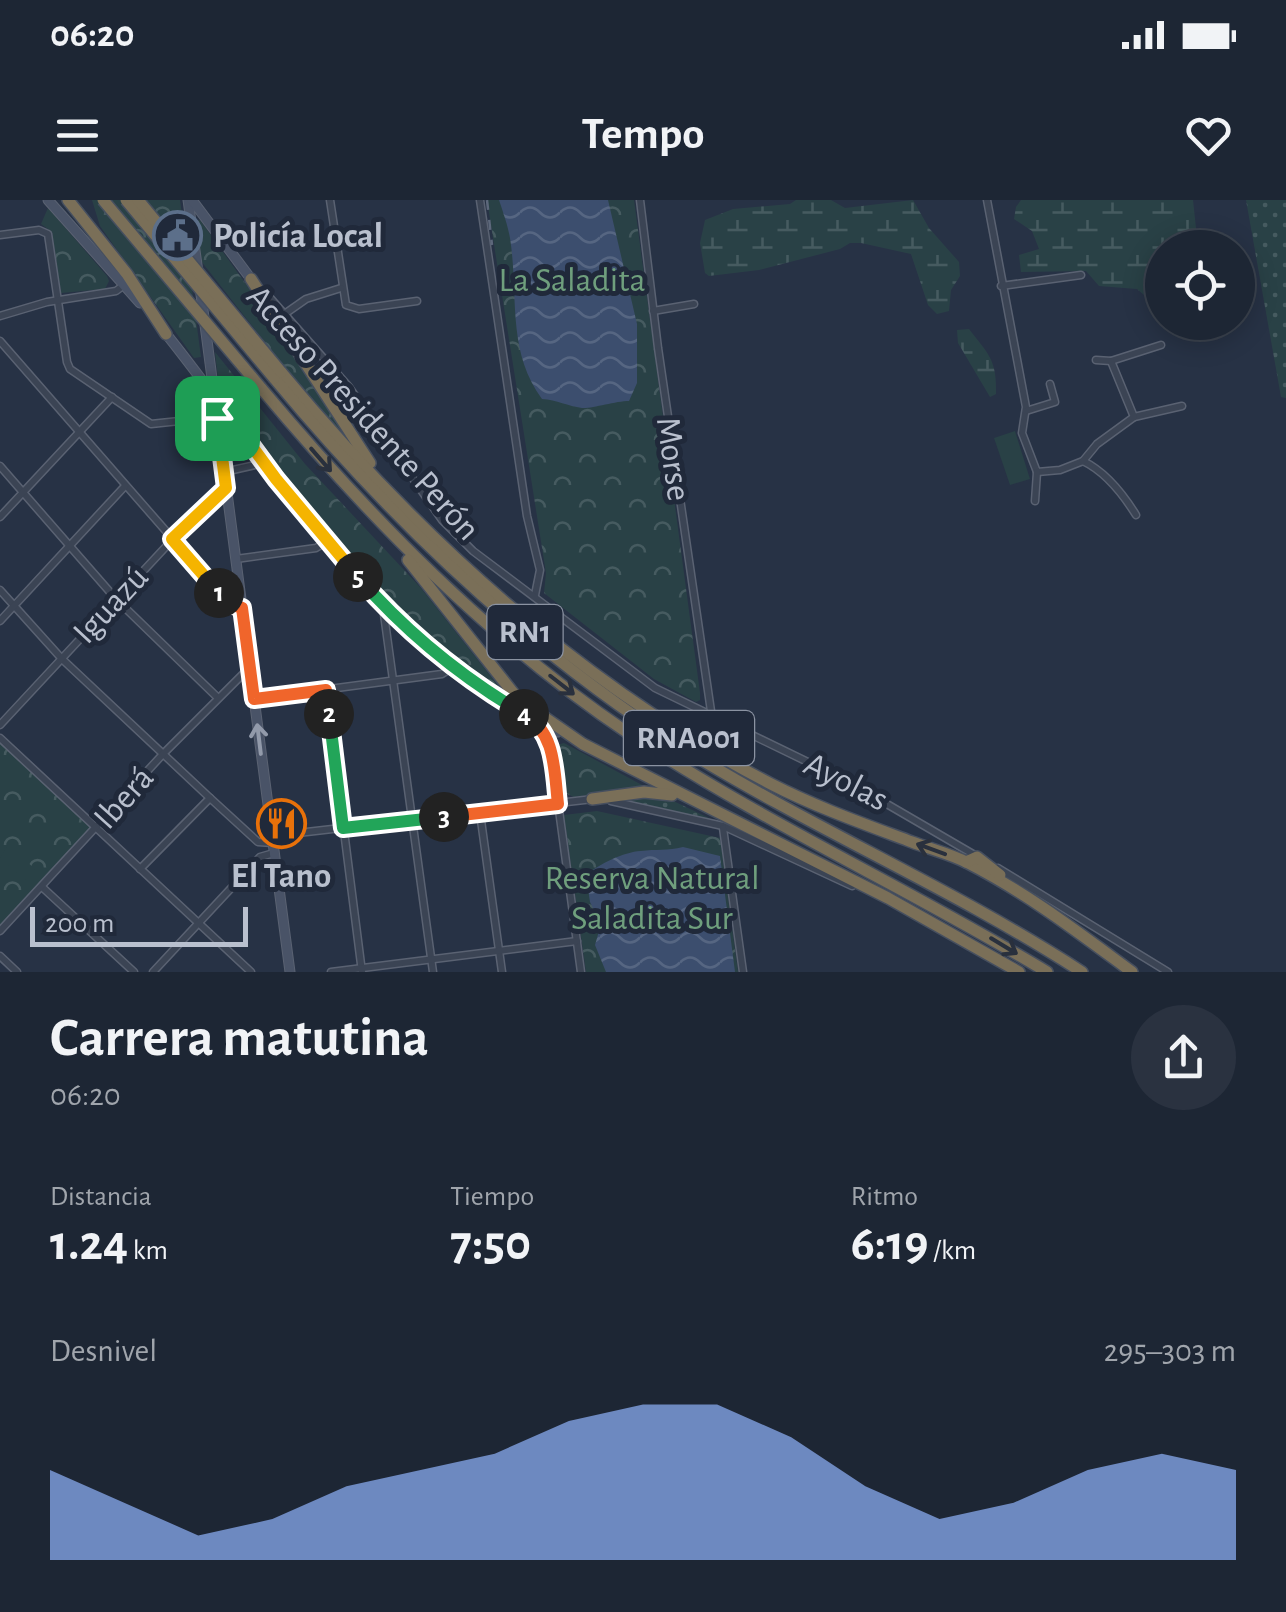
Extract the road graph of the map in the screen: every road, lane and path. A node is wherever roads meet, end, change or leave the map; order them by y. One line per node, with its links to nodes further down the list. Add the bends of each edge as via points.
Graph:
1 (48, 200): 14 (main road, RNA001)
2 (68, 200): 23 (highway)
3 (104, 200): 49 (highway, RN1, one-way to 49, bridge)
4 (126, 200): 28 (highway, RN1, bridge)
5 (138, 200): 28 (highway, Acceso Presidente Perón / RNA001, bridge)
6 (190, 200): 13 (main road); 30 (main road)
7 (330, 200): 16 (street)
8 (480, 200): 55 (street, via 539,562)
9 (640, 200): 20 (street, Morse)
10 (987, 200): 15 (street)
11 (0, 235): 17 (street, via 48,234)
12 (1082, 275): 15 (street)
13 (251, 279): 21 (street, Ayolas); 46 (highway)
14 (125, 284): 17 (street); 23 (main road, RNA001)
15 (1002, 286): 33 (street)
16 (342, 288): 18 (street, via 343,301 354,309); 21 (street)
17 (57, 300): 22 (street); 31 (street, via 68,366)
18 (417, 301)
19 (694, 304): 20 (street)
20 (653, 311): 68 (street, Morse)
21 (286, 312): 55 (street, Ayolas, via 378,424 442,520)
22 (0, 316)
23 (166, 334): 30 (main road, RNA001)
24 (0, 342): 36 (street)
25 (1162, 345): 27 (street)
26 (1096, 360): 27 (street)
27 (1110, 361): 34 (street)
28 (278, 375): 46 (highway, Acceso Presidente Perón / RNA001); 107 (highway, RN1, via 345,460 448,565 588,682 710,764)
29 (1050, 384): 33 (street, via 1055,402)
30 (214, 395): 35 (main road); 38 (main road, RNA001)
31 (112, 398): 35 (street, via 156,424); 36 (street)
32 (1182, 406): 34 (street)
33 (1026, 411): 41 (street, via 1022,433)
34 (1134, 417): 37 (street)
35 (217, 418): 40 (main road)
36 (80, 433): 42 (street); 44 (street)
37 (1083, 461): 41 (street); 47 (street)
38 (264, 464): 40 (street); 51 (main road, RNA001)
39 (0, 466): 44 (street)
40 (224, 472): 43 (main road)
41 (1037, 472): 45 (street)
42 (126, 486): 50 (street); 52 (street)
43 (226, 488): 50 (street, Iguazú); 53 (main road)
44 (23, 493): 48 (street); 52 (street)
45 (1035, 501)
46 (406, 510): 84 (highway, Acceso Presidente Perón / RNA001, one-way to 46, via 810,802 694,741 563,651)
47 (1136, 515)
48 (0, 518)
49 (384, 528): 72 (highway, via 518,699); 106 (highway, RN1, one-way to 106, via 506,640 631,735 736,801)
50 (172, 539): 56 (street, Iguazú); 59 (street, via 227,601)
51 (327, 541): 53 (street); 57 (main road, RNA001)
52 (70, 547): 56 (street); 58 (street)
53 (235, 559): 59 (main road)
54 (0, 590): 58 (street)
55 (534, 595): 68 (street, Ayolas, via 655,688)
56 (116, 599): 61 (street, Iguazú); 66 (street)
57 (382, 604): 63 (main road, RNA001); 64 (street)
58 (14, 606): 60 (street); 61 (street)
59 (242, 608): 62 (main road)
60 (0, 621)
61 (62, 659): 70 (street, Iguazú); 73 (street)
62 (250, 667): 66 (street, Iberá); 67 (main road)
63 (453, 667): 64 (street); 69 (main road, RNA001)
64 (394, 681): 65 (street); 79 (street)
65 (326, 690): 67 (street); 81 (street)
66 (217, 697): 73 (street, Iberá)
67 (254, 699): 83 (main road, one-way to 67)
68 (712, 718): 84 (street, Ayolas, via 849,782)
69 (533, 719): 72 (main road, RNA001); 77 (street, via 550,744)
70 (0, 725)
71 (0, 738): 82 (street)
72 (583, 744): 74 (highway, RNA001)
73 (163, 754): 75 (street); 82 (street, Iberá)
74 (683, 796): 76 (highway); 105 (highway, RNA001)
75 (210, 798): 83 (street, via 258,842); 85 (street)
76 (592, 798): 77 (street); 80 (street)
77 (558, 804): 78 (street); 89 (street)
78 (480, 813): 79 (street); 90 (street)
79 (412, 821): 81 (street); 92 (street)
80 (723, 826): 103 (street); 104 (street, via 906,912)
81 (343, 828): 83 (street); 93 (street)
82 (96, 829): 85 (street); 86 (street, Iberá)
83 (273, 844): 87 (street); 98 (main road)
84 (972, 859): 108 (highway, Acceso Presidente Perón); 109 (street, Ayolas)
85 (140, 869): 87 (street)
86 (42, 887): 88 (street, Iberá); 95 (street)
87 (199, 924): 96 (street); 97 (street)
88 (0, 932)
89 (577, 941): 90 (street); 102 (street)
90 (499, 952): 92 (street); 101 (street)
91 (0, 956): 94 (street)
92 (431, 960): 93 (street); 100 (street)
93 (362, 970): 99 (street)
94 (17, 972)
95 (134, 972)
96 (154, 972)
97 (251, 972)
98 (290, 972)
99 (331, 972)
100 (432, 972)
101 (502, 972)
102 (581, 972)
103 (742, 972)
104 (1008, 972)
105 (1019, 972)
106 (1047, 972)
107 (1082, 972)
108 (1132, 972)
109 (1168, 972)

